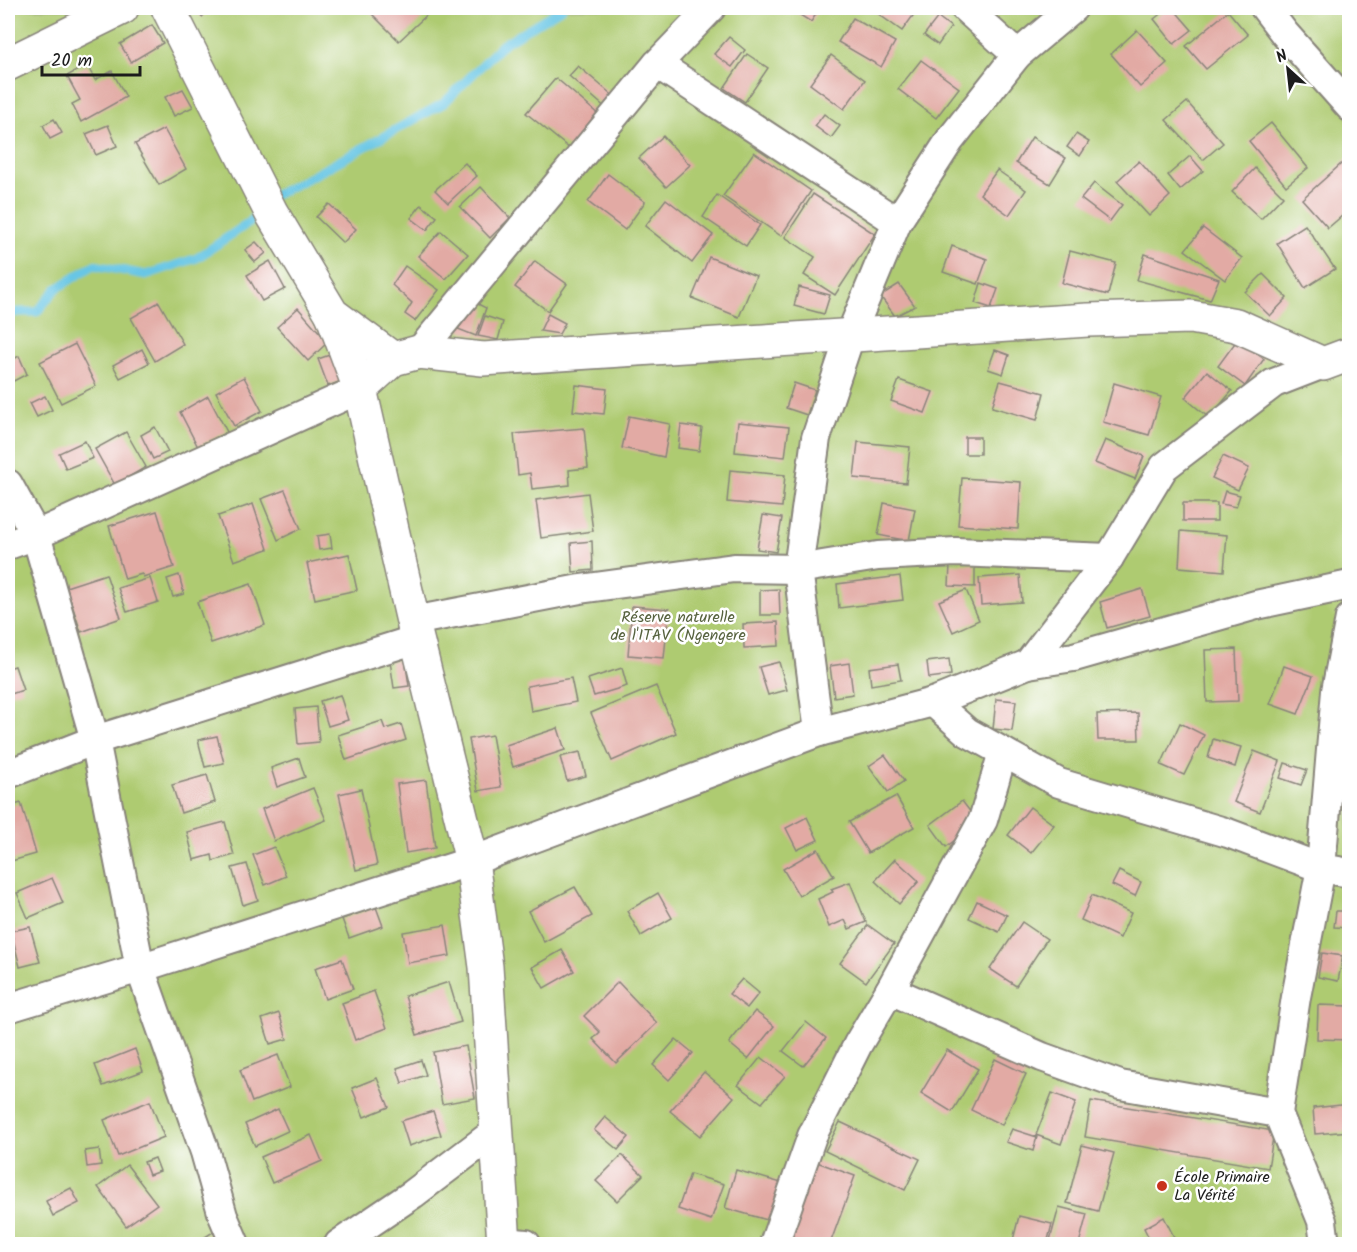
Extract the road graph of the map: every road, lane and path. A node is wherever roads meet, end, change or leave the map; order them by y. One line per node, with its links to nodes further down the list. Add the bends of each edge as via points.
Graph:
1 (122, 8): 8 (street)
2 (168, 8): 12 (street, via 271,212)
3 (711, 8): 9 (street)
4 (965, 8): 7 (street)
5 (1073, 8): 7 (street)
6 (1265, 8): 10 (street)
7 (1017, 55): 11 (street, via 950,140)
8 (8, 62)
9 (657, 64): 11 (street); 14 (street)
10 (1350, 107)
11 (897, 222): 13 (street)
12 (332, 314): 14 (street); 16 (street)
13 (850, 336): 14 (street, via 483,359); 15 (street, via 1191,317 1236,325); 21 (street, via 816,438)
14 (406, 355): 16 (street)
15 (1336, 359): 20 (street, via 1274,383 1164,467)
16 (360, 389): 18 (street); 24 (street)
17 (8, 484): 18 (street)
18 (36, 535): 19 (street); 28 (street)
19 (8, 544)
20 (1109, 558): 21 (street, via 956,552 878,556); 25 (street)
21 (798, 569): 24 (street, via 734,568 580,589); 27 (street)
22 (1350, 585): 25 (street, via 1256,605 1074,657)
23 (1350, 618): 32 (street, via 1336,691)
24 (415, 630): 28 (street); 31 (street)
25 (1028, 664): 26 (street)
26 (933, 702): 27 (street); 29 (street, via 967,732)
27 (819, 732): 31 (street)
28 (95, 740): 30 (street); 34 (street)
29 (1003, 752): 32 (street, via 1059,783 1228,833); 35 (street, via 983,820)
30 (8, 774)
31 (472, 861): 34 (street); 38 (street, via 486,967)
32 (1321, 868): 33 (street); 37 (street)
33 (1350, 873)
34 (140, 968): 36 (street); 40 (street)
35 (890, 990): 37 (street, via 1042,1057 1120,1085); 42 (street, via 812,1136)
36 (8, 1008)
37 (1278, 1113): 43 (street, via 1322,1221)
38 (495, 1132): 39 (street); 41 (street)
39 (511, 1244)
40 (235, 1245)
41 (339, 1245)
42 (774, 1245)
43 (1325, 1245)

